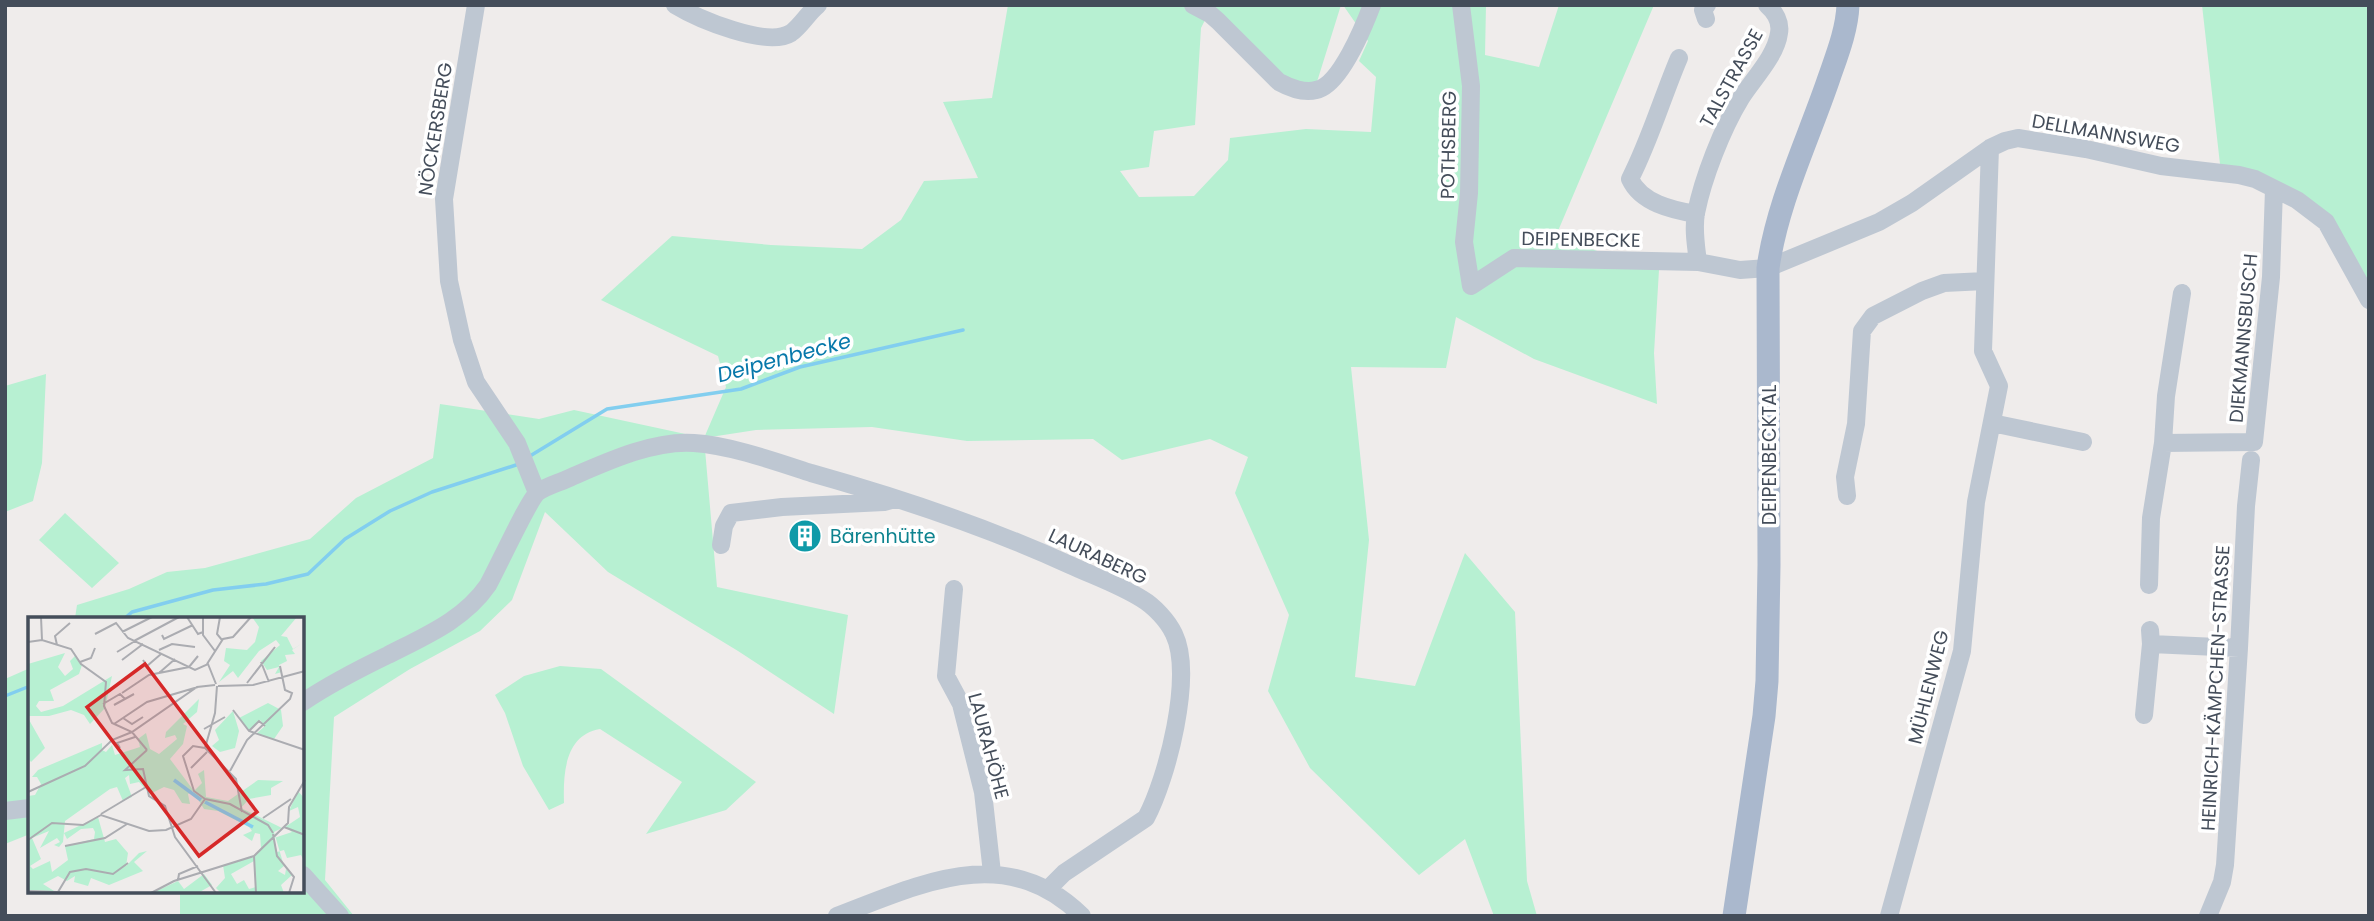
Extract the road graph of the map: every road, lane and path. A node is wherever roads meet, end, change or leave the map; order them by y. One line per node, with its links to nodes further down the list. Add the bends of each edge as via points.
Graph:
1 (476, 5): 23 (street, NÖCKERSBERG, via 444,199 449,281 476,382 517,443)
2 (675, 5): 3 (street, via 717,24 766,38 790,33)
3 (818, 5)
4 (1193, 5): 5 (street, via 1218,20 1279,82 1318,90 1346,60)
5 (1372, 5)
6 (1461, 5): 16 (street, POTHSBERG, via 1471,86 1464,243)
7 (1767, 5): 12 (street, TALSTRASSE, via 1778,20 1776,44 1727,123)
8 (1848, 5): 14 (main road, DEIPENBECKTAL, via 1840,45 1771,244)
9 (1679, 58): 12 (street, via 1630,179 1649,200)
10 (1990, 148): 11 (street, DELLMANNSWEG, via 2030,138 2161,166 2239,174); 14 (street, DELLMANNSWEG, via 1879,222); 15 (street, MÜHLENWEG)
11 (2274, 189): 18 (street, DELLMANNSWEG, via 2326,222); 21 (street, DIEKMANNSBUSCH, via 2271,277 2254,442)
12 (1696, 214): 13 (street, TALSTRASSE)
13 (1698, 262): 14 (street, via 1740,270); 16 (street, DEIPENBECKE, via 1514,258)
14 (1768, 268): 40 (main road, DEIPENBECKTAL, via 1767,681)
15 (1985, 281): 19 (street, MÜHLENWEG, via 1983,351 2000,386); 24 (street, via 1944,282 1873,317 1862,331 1856,424 1845,477)
16 (1471, 286)
17 (2182, 293): 21 (street)
18 (2369, 300)
19 (1992, 423): 20 (street); 41 (street, MÜHLENWEG, via 1976,502 1962,651)
20 (2083, 442)
21 (2163, 443): 27 (street, via 2151,518)
22 (2251, 460): 29 (street, HEINRICH-KÄMPCHEN-STRASSE)
23 (537, 493): 25 (street, LAURABERG, via 620,456 692,443); 30 (street, via 488,585 464,613)
24 (1847, 496)
25 (898, 498): 26 (street, LAURABERG, via 731,513); 36 (street, LAURABERG, via 1041,552 1125,590 1160,614 1174,633 1181,684 1162,780 1151,808 1146,818)
26 (721, 545)
27 (2148, 585)
28 (954, 589): 34 (street, LAURAHÖHE, via 946,676 961,704 983,792)
29 (2239, 648): 31 (street, via 2150,637); 42 (street, HEINRICH-KÄMPCHEN-STRASSE, via 2225,865)
30 (304, 701)
31 (2144, 715)
32 (28, 808): 33 (street)
33 (5, 810)
34 (992, 873): 36 (street); 38 (street, via 923,884)
35 (304, 876): 37 (street)
36 (1049, 888): 39 (street)
37 (340, 916)
38 (837, 916)
39 (1082, 916)
40 (1734, 916)
41 (1889, 916)
42 (2208, 916)

